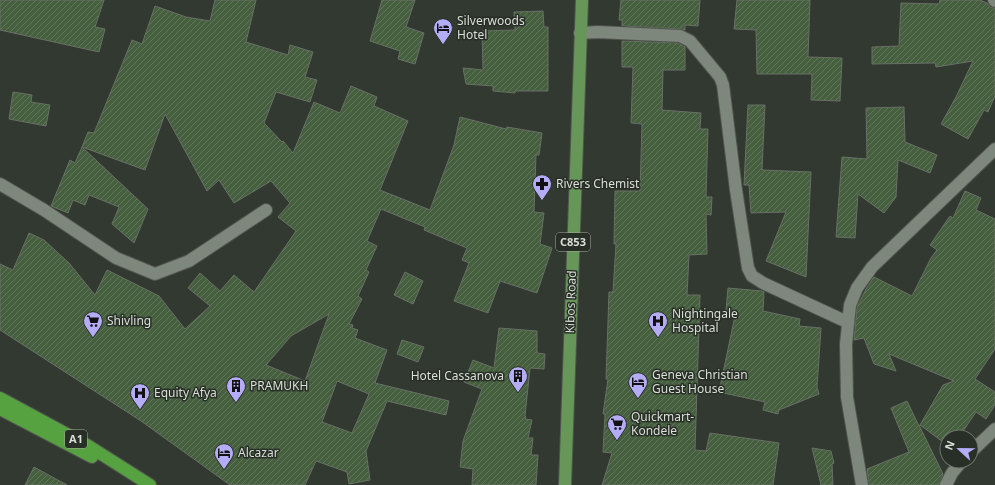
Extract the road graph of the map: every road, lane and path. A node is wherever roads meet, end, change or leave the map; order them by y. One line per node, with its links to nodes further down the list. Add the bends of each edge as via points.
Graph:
1 (582, 0): 2 (main road, Kibos Road / C853)
2 (580, 33): 6 (street, via 680,36 690,42 720,77 723,85 736,190 748,268 752,276); 14 (main road, Kibos Road / C853)
3 (995, 149): 6 (street, via 872,267 857,288 850,305)
4 (0, 184): 5 (street, via 116,258 155,274 189,261)
5 (266, 210)
6 (848, 322): 15 (street, via 847,397)
7 (0, 398): 13 (highway, A1, via 87,445)
8 (0, 409): 12 (highway, A1, via 83,452)
9 (995, 430): 10 (street)
10 (979, 445)
11 (955, 469): 16 (street)
12 (135, 485)
13 (150, 485)
14 (565, 485)
15 (862, 485)
16 (946, 485)

